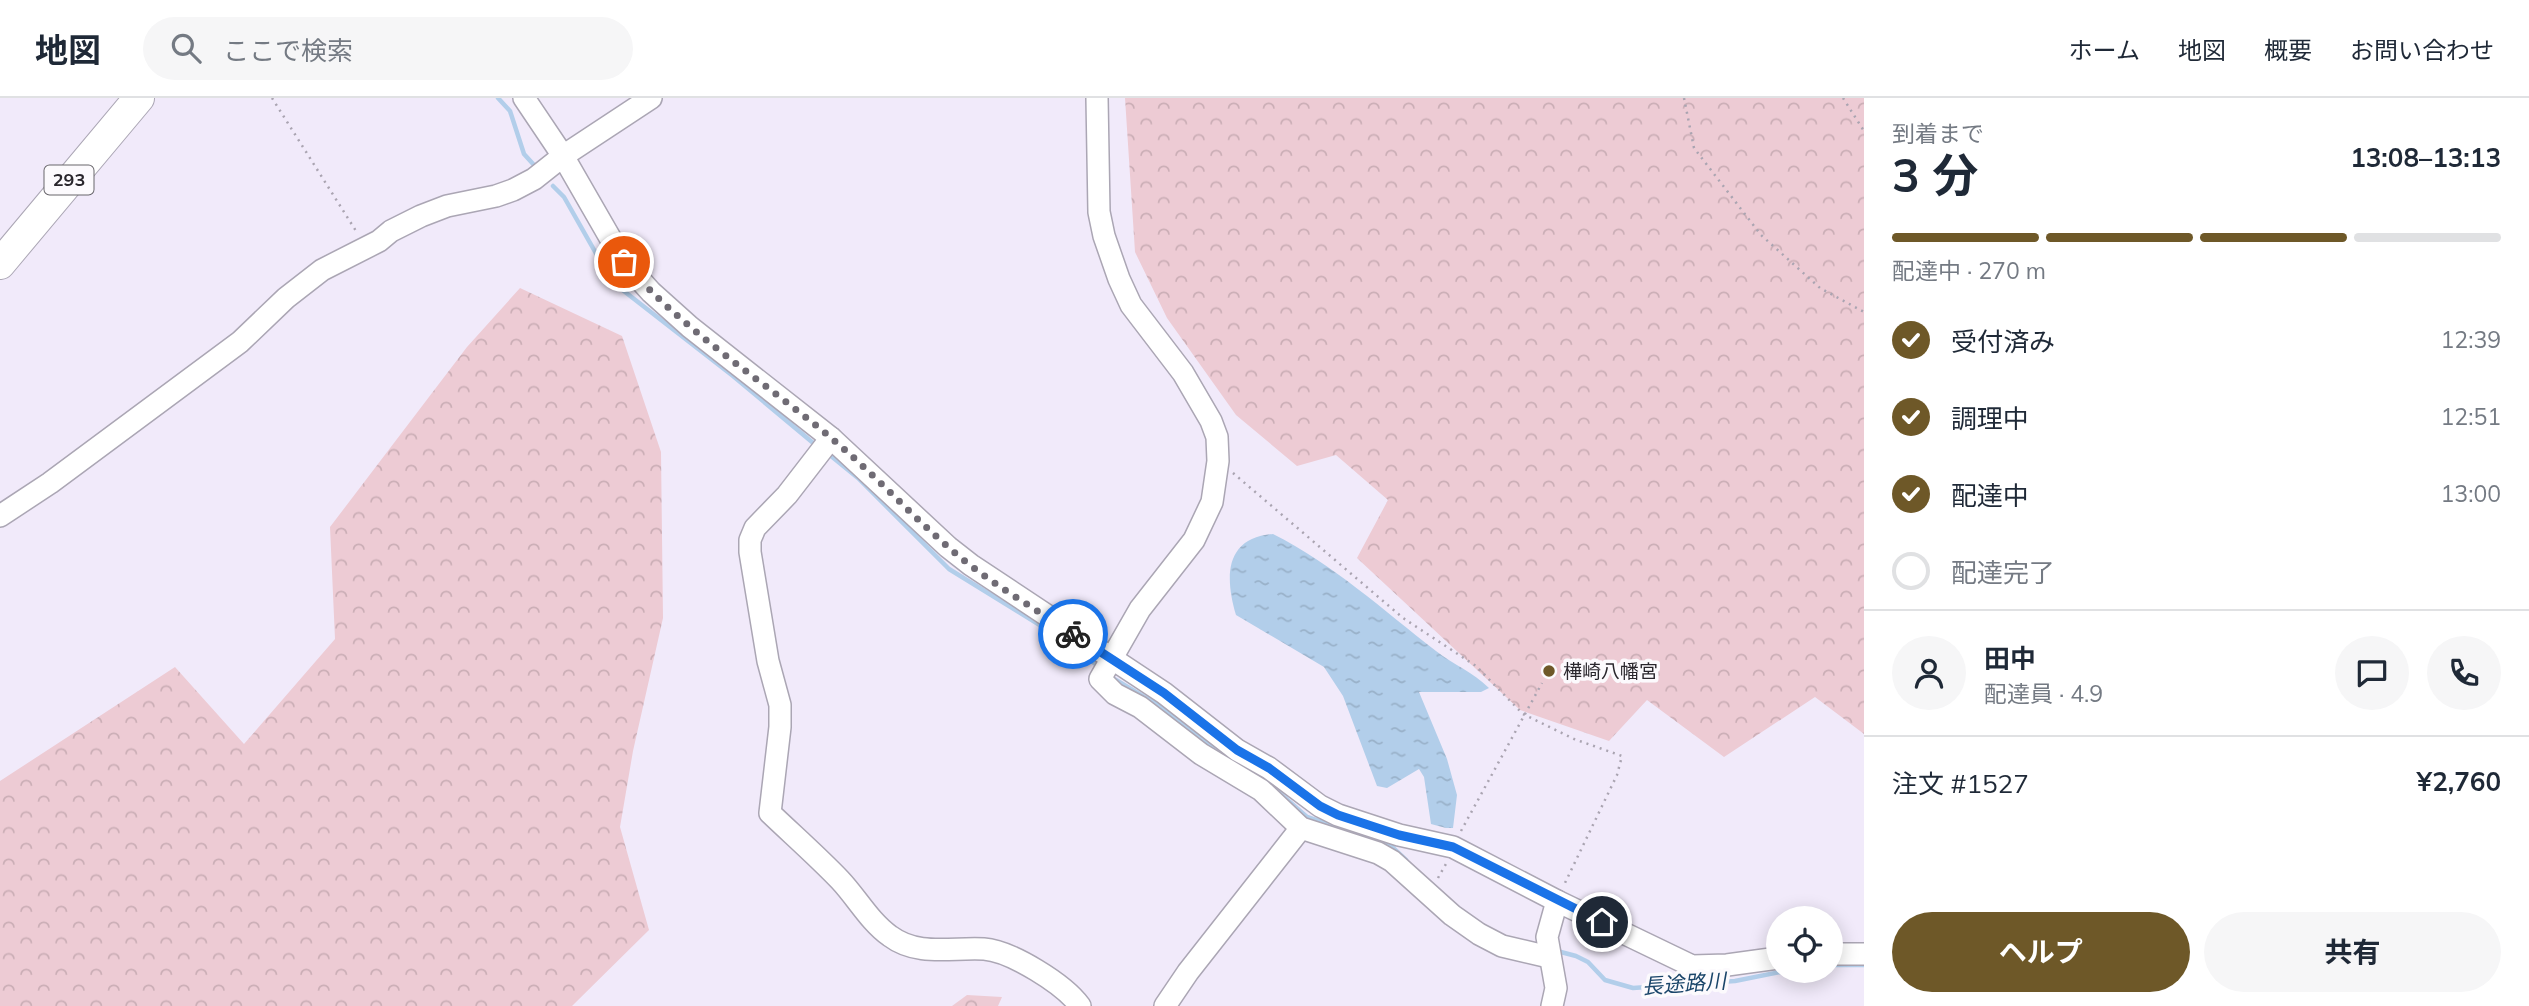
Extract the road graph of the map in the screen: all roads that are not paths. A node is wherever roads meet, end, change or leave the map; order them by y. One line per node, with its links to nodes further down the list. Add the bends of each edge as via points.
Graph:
1 (139, 98): 6 (highway, 293)
2 (524, 98): 5 (street)
3 (651, 98): 5 (street)
4 (1097, 98): 9 (street, via 1099,212 1104,236 1132,305 1212,421 1218,461 1212,502 1194,540 1140,609)
5 (564, 156): 7 (street, via 624,262 651,292); 8 (street, via 513,190 421,216 322,270 240,342)
6 (0, 264)
7 (831, 438): 9 (street, via 960,556); 16 (street, via 755,528 750,540 768,661 780,705 770,813 841,880 890,936 925,950 1001,953 1067,991)
8 (0, 516)
9 (1110, 658): 10 (street, via 1100,679 1104,685 1261,790); 11 (street, via 1320,806 1399,835 1453,847)
10 (1301, 828): 14 (street, via 1378,853 1479,934 1502,946); 17 (street)
11 (1557, 901): 14 (street, via 1547,937); 15 (street, via 1692,966)
12 (1843, 954): 13 (street)
13 (1864, 954)
14 (1549, 957): 18 (street, via 1556,988)
15 (1766, 960)
16 (1080, 1006)
17 (1165, 1006)
18 (1552, 1006)

